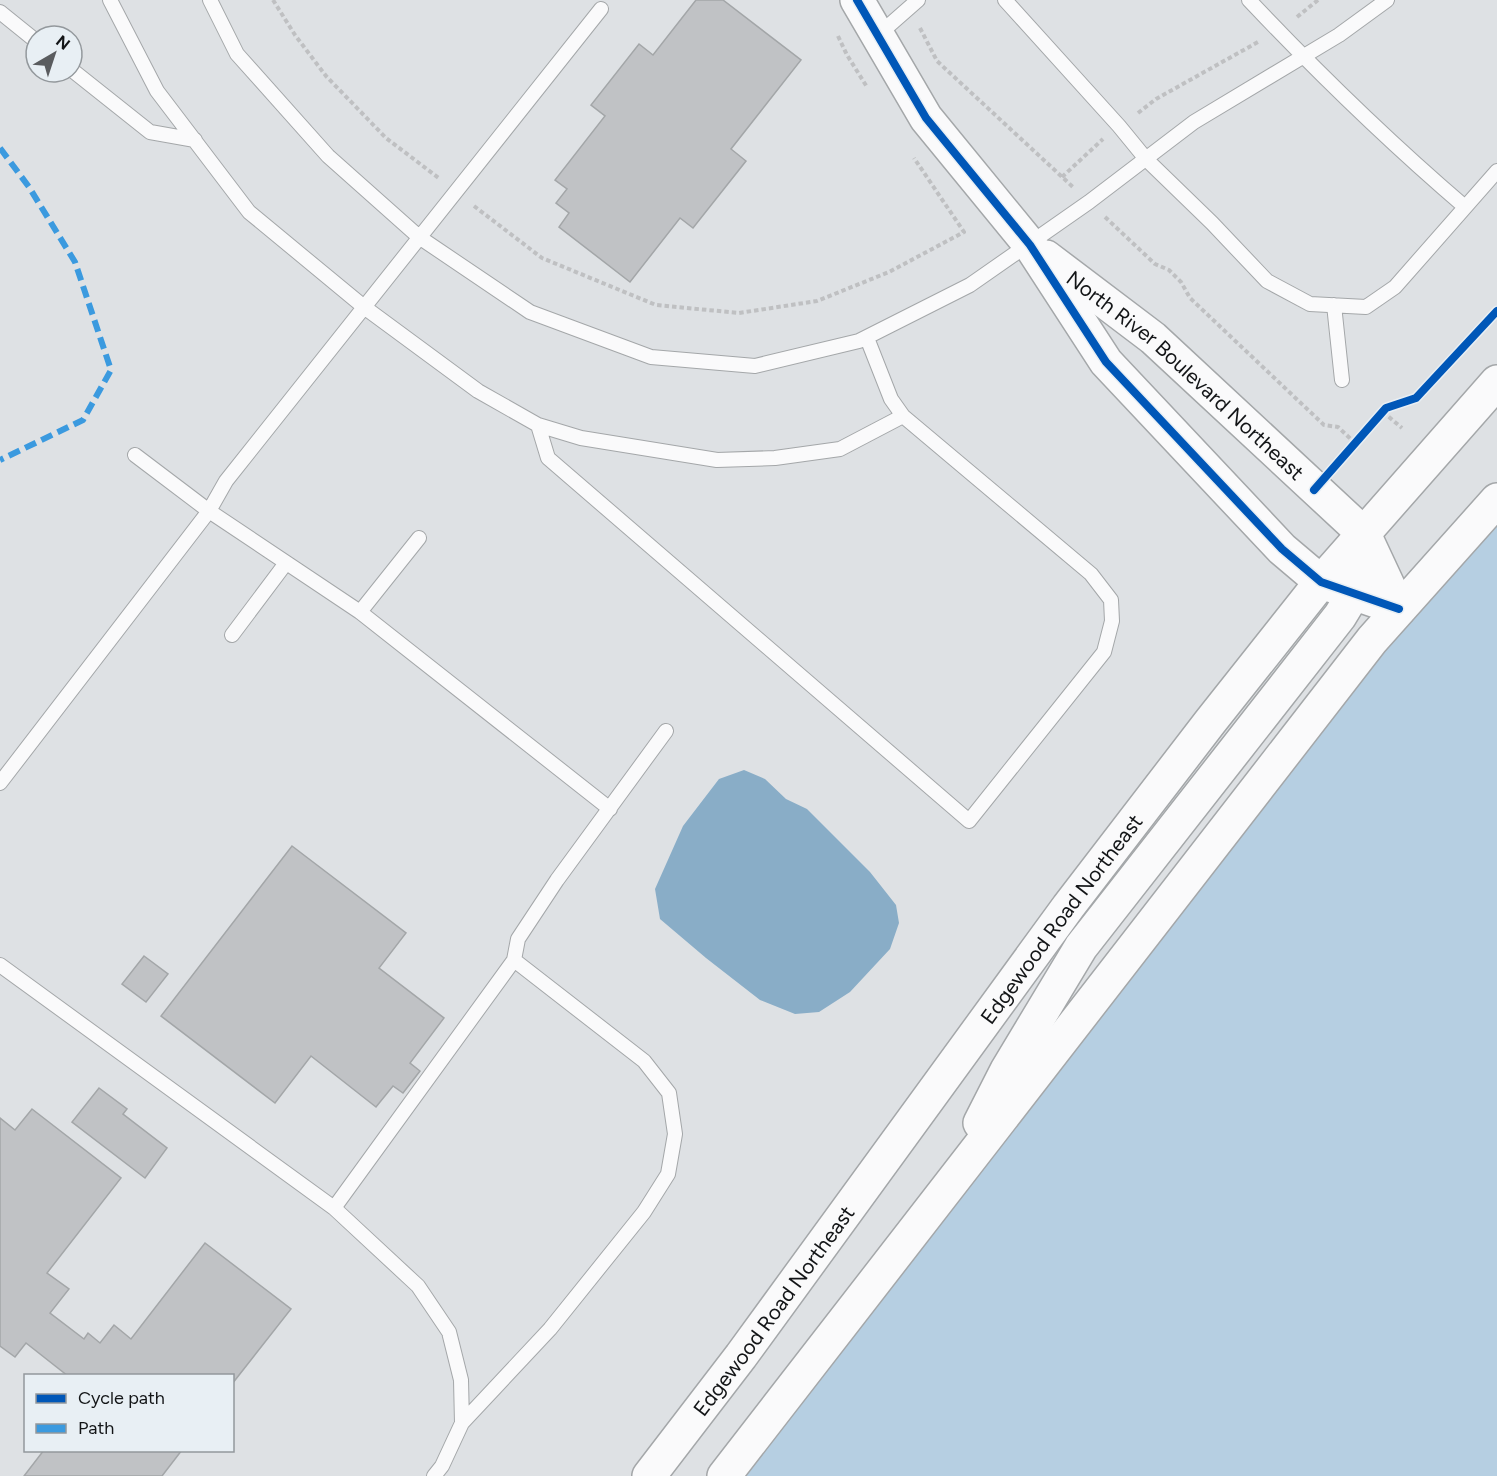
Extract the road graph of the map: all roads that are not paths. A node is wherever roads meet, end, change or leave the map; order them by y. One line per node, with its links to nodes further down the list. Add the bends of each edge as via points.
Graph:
1 (110, 0): 14 (lane, via 157,91)
2 (210, 0): 18 (lane, via 237,54 328,156)
3 (857, 0): 11 (main road, North River Boulevard Northeast)
4 (1005, 0): 15 (lane)
5 (1249, 0): 12 (lane)
6 (1387, 0): 12 (lane)
7 (914, 4): 11 (lane)
8 (601, 9): 18 (lane)
9 (0, 12): 10 (lane)
10 (24, 31)
11 (877, 36): 19 (main road, North River Boulevard Northeast, via 926,118)
12 (1303, 57): 15 (lane, via 1194,122); 17 (lane, via 1398,150)
13 (84, 80): 14 (lane, via 150,132)
14 (195, 140): 21 (lane, via 249,212)
15 (1146, 159): 19 (lane); 20 (lane, via 1267,280 1310,304)
16 (1497, 171): 17 (lane)
17 (1465, 207): 20 (lane, via 1395,286 1366,307)
18 (419, 237): 21 (lane); 22 (lane, via 530,312 651,357 755,366)
19 (1030, 245): 22 (lane, via 970,285); 30 (main road, North River Boulevard Northeast, via 1154,338); 33 (main road, North River Boulevard Northeast, via 1106,362 1282,549)
20 (1334, 305): 23 (lane)
21 (364, 307): 26 (lane, via 478,390); 29 (lane, via 226,481)
22 (867, 338): 25 (lane, via 891,399)
23 (1342, 380)
24 (1497, 382): 30 (main road, Edgewood Road Northeast)
25 (903, 416): 26 (lane, via 840,449 775,458 717,460 581,438); 26 (lane, via 1091,574 1111,600 1112,621 1104,652 969,821 548,458)
26 (538, 425)
27 (135, 455): 29 (lane)
28 (1497, 500): 35 (main road)
29 (209, 511): 32 (lane); 39 (lane)
30 (1364, 534): 33 (main road, Edgewood Road Northeast); 34 (main road); 35 (main road, North River Boulevard Northeast)
31 (419, 538): 36 (lane)
32 (286, 563): 36 (lane); 37 (lane)
33 (1320, 582): 34 (main road, North River Boulevard Northeast); 47 (main road, Edgewood Road Northeast, via 1068,907)
34 (1354, 593): 35 (main road, North River Boulevard Northeast); 43 (main road, via 1081,947 1007,1070)
35 (1399, 609): 43 (main road)
36 (360, 612): 40 (lane)
37 (232, 635)
38 (666, 731): 40 (lane)
39 (0, 783)
40 (610, 808): 41 (lane, via 518,939)
41 (514, 960): 44 (lane); 45 (lane, via 644,1061 669,1094 675,1134 668,1174 644,1212 550,1329)
42 (0, 966): 44 (lane)
43 (945, 1191): 48 (main road)
44 (334, 1208): 45 (lane, via 418,1286 449,1332 461,1380)
45 (462, 1424): 46 (lane)
46 (434, 1476)
47 (649, 1476)
48 (724, 1476)

